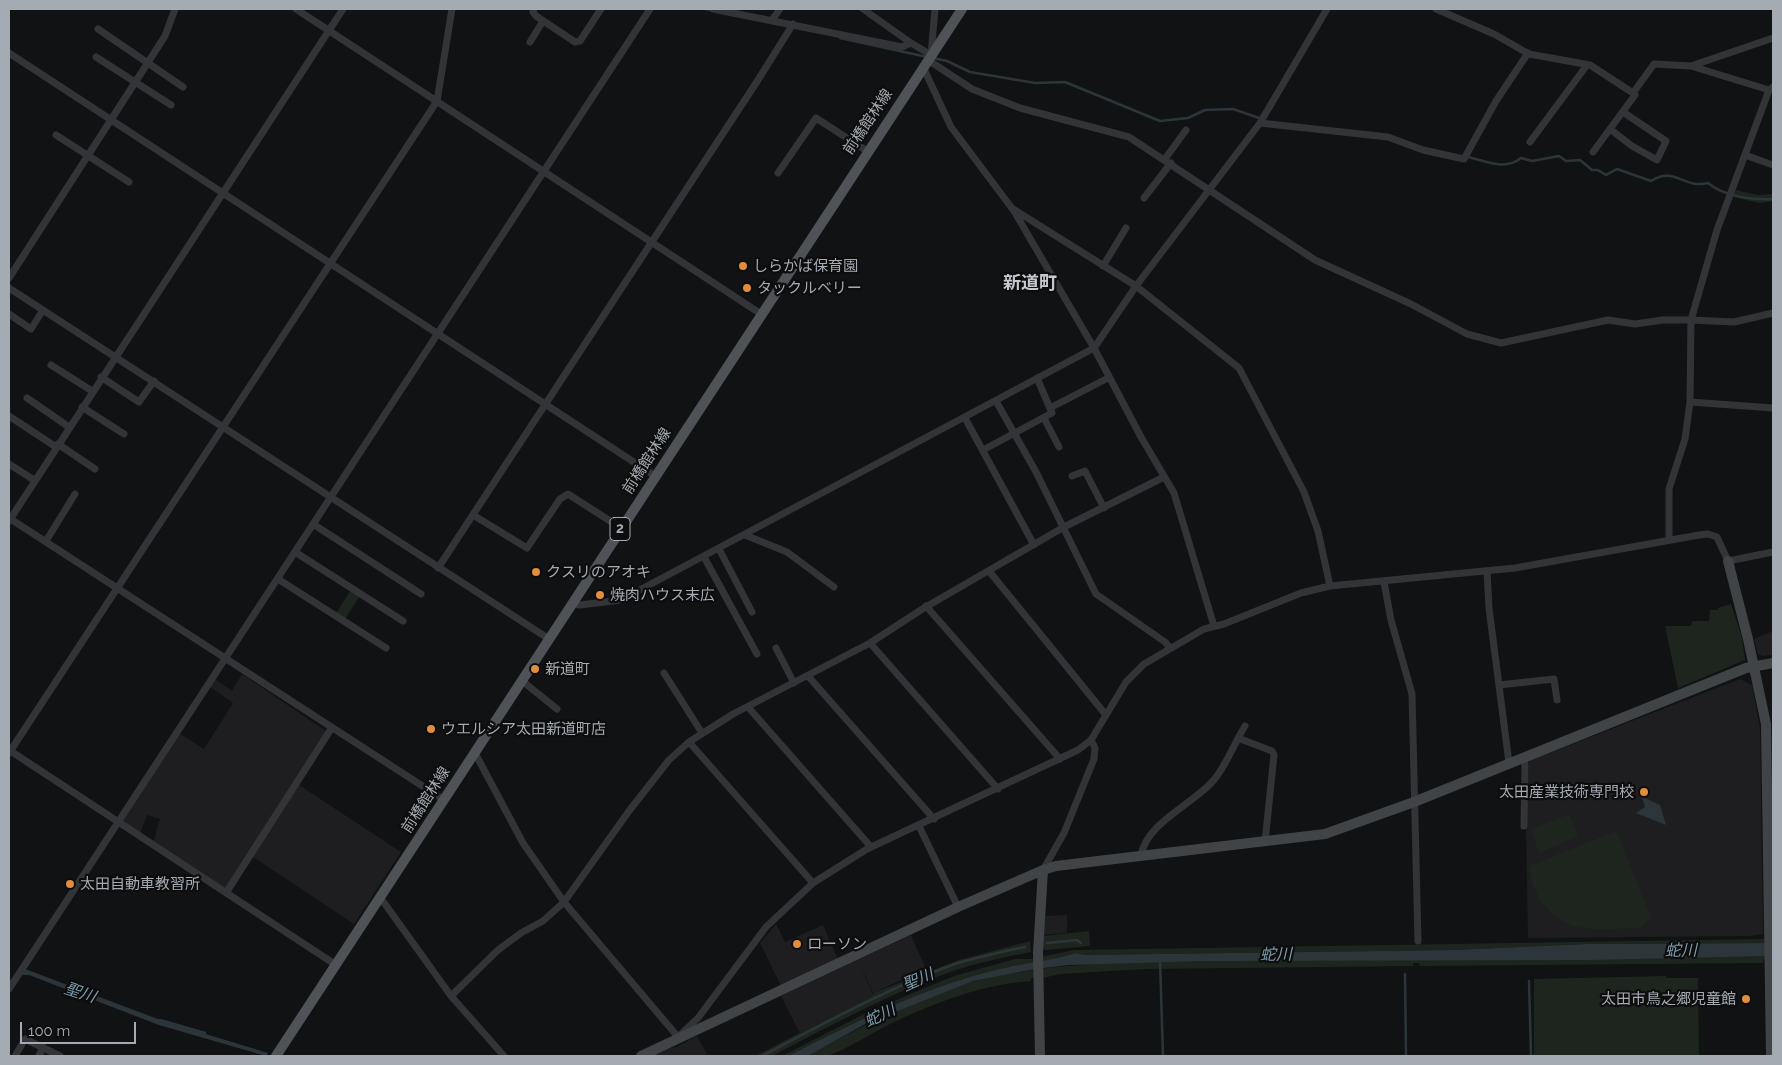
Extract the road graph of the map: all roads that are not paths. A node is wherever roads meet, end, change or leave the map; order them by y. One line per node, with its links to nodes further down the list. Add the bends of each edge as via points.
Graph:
1 (175, 9): 28 (street, via 165,36)
2 (296, 9): 20 (street)
3 (343, 9): 20 (street)
4 (452, 9): 35 (street)
5 (534, 9): 17 (street, via 533,12)
6 (601, 9): 17 (street, via 580,41 575,42)
7 (650, 9): 50 (street)
8 (713, 9): 16 (street)
9 (780, 9): 16 (street)
10 (863, 9): 23 (street)
11 (935, 9): 27 (street)
12 (962, 9): 27 (main road, 前橋館林線 / 2)
13 (1327, 9): 39 (street)
14 (1436, 9): 15 (street)
15 (1454, 12): 25 (street)
16 (772, 20): 18 (street)
17 (543, 21): 22 (street)
18 (793, 24): 23 (street, via 902,47); 58 (street)
19 (98, 29): 28 (street)
20 (329, 30): 35 (street); 54 (street)
21 (1773, 38): 30 (street)
22 (530, 42)
23 (910, 43): 27 (street)
24 (9, 53): 38 (street)
25 (1528, 53): 29 (street); 39 (street, via 1496,101 1464,159 1423,150 1388,137)
26 (96, 57): 31 (street)
27 (927, 61): 44 (main road, 前橋館林線 / 2); 48 (street, via 972,89 1020,108 1129,137); 56 (street, via 951,127)
28 (147, 64): 31 (street); 32 (street)
29 (1588, 65): 34 (street); 43 (street)
30 (1691, 66): 33 (street); 34 (street, via 1654,64)
31 (134, 82): 36 (street); 38 (street)
32 (182, 87)
33 (1771, 89): 46 (street)
34 (1633, 93): 37 (street, via 1635,95)
35 (437, 101): 50 (street); 59 (street)
36 (171, 105)
37 (1622, 112): 40 (street); 40 (street, via 1666,141 1657,160)
38 (110, 120): 47 (street); 54 (street)
39 (1260, 123): 53 (street)
40 (1610, 129): 45 (street)
41 (1186, 130): 48 (street)
42 (56, 135): 47 (street)
43 (1530, 142)
44 (867, 151): 51 (street, via 816,118); 67 (main road, 前橋館林線 / 2)
45 (1593, 152)
46 (1744, 155): 49 (street); 68 (street, via 1717,230)
47 (88, 156): 52 (street); 61 (street)
48 (1168, 161): 53 (street); 55 (street)
49 (1772, 162)
50 (543, 171): 58 (street); 69 (street)
51 (778, 173)
52 (129, 182)
53 (1210, 190): 62 (street); 68 (street, via 1315,260 1467,334 1501,343 1608,320 1635,324)
54 (223, 193): 59 (street); 71 (street)
55 (1144, 198)
56 (1011, 207): 60 (street); 70 (street)
57 (1126, 228): 60 (street)
58 (651, 242): 67 (street); 81 (street)
59 (330, 263): 69 (street); 88 (street)
60 (1104, 266): 62 (street)
61 (9, 278)
62 (1136, 286): 70 (street); 124 (street, via 1239,368 1304,492 1318,531)
63 (9, 288): 64 (street)
64 (43, 310): 66 (street, via 31,329); 71 (street)
65 (1773, 313): 68 (street, via 1734,322)
66 (9, 314)
67 (761, 314): 97 (main road, 前橋館林線 / 2)
68 (1691, 320): 80 (street)
69 (437, 334): 81 (street); 102 (street)
70 (1094, 348): 74 (street); 75 (street)
71 (114, 357): 73 (street); 76 (street)
72 (51, 365): 77 (street)
73 (102, 377): 76 (street, via 139,402); 77 (street)
74 (1037, 378): 79 (street); 83 (street)
75 (1108, 378): 83 (street); 99 (street)
76 (154, 381): 88 (street)
77 (92, 390): 82 (street)
78 (27, 398): 89 (street)
79 (996, 401): 86 (street); 91 (street)
80 (1690, 402): 84 (street); 110 (street, via 1685,438 1669,489)
81 (545, 404): 97 (street); 104 (street)
82 (82, 407): 89 (street); 90 (street)
83 (1050, 408): 87 (street, via 1052,413)
84 (1773, 408)
85 (9, 416): 92 (street)
86 (965, 418): 94 (street); 109 (street)
87 (1044, 418): 91 (street); 93 (street)
88 (224, 426): 102 (street); 125 (street)
89 (69, 427): 92 (street)
90 (124, 434)
91 (1016, 434): 94 (street); 107 (street)
92 (57, 445): 96 (street); 100 (street)
93 (1059, 447)
94 (983, 450): 112 (street)
95 (9, 464): 100 (street)
96 (95, 469)
97 (655, 476): 108 (main road, 前橋館林線 / 2)
98 (1072, 476): 103 (street, via 1085,471)
99 (1164, 477): 103 (street); 131 (street, via 1174,494)
100 (34, 480): 105 (street)
101 (76, 494): 111 (street)
102 (332, 496): 106 (street); 118 (street)
103 (1104, 508): 107 (street)
104 (473, 515): 108 (street, via 528,548 560,499 568,494); 118 (street)
105 (9, 519): 111 (street)
106 (313, 524): 114 (street); 126 (street)
107 (1064, 527): 112 (street); 136 (street, via 1096,594)
108 (621, 528): 127 (main road, 前橋館林線 / 2)
109 (745, 535): 113 (street); 123 (street, via 787,552)
110 (1669, 540): 117 (street, via 1713,535 1722,544); 120 (street)
111 (46, 541): 125 (street)
112 (1034, 545): 119 (street)
113 (719, 550): 116 (street); 129 (street)
114 (296, 552): 121 (street); 130 (street)
115 (1773, 552): 117 (street)
116 (704, 557): 127 (street, via 620,600 580,606); 137 (street)
117 (1728, 561): 140 (street)
118 (438, 568): 132 (street)
119 (989, 571): 128 (street); 149 (street)
120 (1487, 571): 122 (street); 145 (street)
121 (278, 579): 134 (street); 138 (street)
122 (1384, 582): 124 (street); 163 (street, via 1412,694)
123 (834, 586)
124 (1330, 586): 131 (street, via 1301,593)
125 (117, 587): 138 (street); 156 (street)
126 (421, 594)
127 (571, 604): 132 (main road, 前橋館林線 / 2)
128 (926, 606): 133 (street); 159 (street)
129 (752, 612)
130 (404, 621)
131 (1214, 626): 136 (street)
132 (549, 639): 143 (main road, 前橋館林線 / 2)
133 (870, 643): 142 (street); 161 (street)
134 (386, 648)
135 (776, 648): 144 (street)
136 (1170, 648): 149 (street, via 1136,670)
137 (758, 654)
138 (226, 659): 151 (street); 165 (street)
139 (1773, 662): 140 (street)
140 (1754, 666): 158 (street); 190 (street, via 1766,724)
141 (664, 673): 152 (street)
142 (808, 676): 144 (street); 164 (street)
143 (521, 680): 148 (street); 157 (main road, 前橋館林線 / 2)
144 (794, 683): 147 (street)
145 (1500, 685): 146 (street, via 1554,679); 160 (street)
146 (1557, 700)
147 (748, 707): 152 (street); 169 (street)
148 (556, 708)
149 (1106, 715): 154 (street)
150 (1245, 726): 153 (street)
151 (331, 729): 162 (street); 173 (street)
152 (702, 733): 155 (street)
153 (1238, 738): 168 (street, via 1272,751 1274,755); 170 (street, via 1216,778 1157,828 1142,849)
154 (1091, 740): 159 (street); 171 (street, via 1095,748 1094,759 1064,833)
155 (688, 742): 172 (street); 175 (street, via 669,760)
156 (9, 752): 165 (street)
157 (475, 753): 162 (main road, 前橋館林線 / 2); 175 (street, via 523,843)
158 (1523, 757): 160 (street); 167 (street)
159 (1060, 759): 161 (street)
160 (1509, 763): 163 (street)
161 (998, 789): 164 (street)
162 (444, 800): 174 (main road, 前橋館林線 / 2)
163 (1414, 802): 168 (street, via 1325,834); 177 (street)
164 (934, 819): 166 (street)
165 (119, 822): 173 (street); 179 (street)
166 (919, 826): 169 (street); 176 (street)
167 (1524, 826)
168 (1265, 842): 170 (street)
169 (871, 847): 172 (street)
170 (1141, 856): 171 (street)
171 (1043, 870): 176 (street); 189 (street, via 1038,956)
172 (813, 883): 181 (street, via 766,927 698,1018)
173 (226, 893): 178 (street)
174 (380, 897): 178 (main road, 前橋館林線 / 2); 180 (street)
175 (564, 902): 180 (street, via 544,921 498,950); 181 (street)
176 (958, 906): 181 (street)
177 (1418, 941)
178 (336, 966): 186 (main road, 前橋館林線 / 2)
179 (9, 989)
180 (451, 996): 187 (street)
181 (678, 1038): 188 (street)
182 (43, 1047): 183 (street, via 25,1039); 184 (street); 185 (street)
183 (15, 1056)
184 (39, 1056)
185 (60, 1056)
186 (276, 1056)
187 (504, 1056)
188 (641, 1056)
189 (1040, 1056)
190 (1771, 1056)

